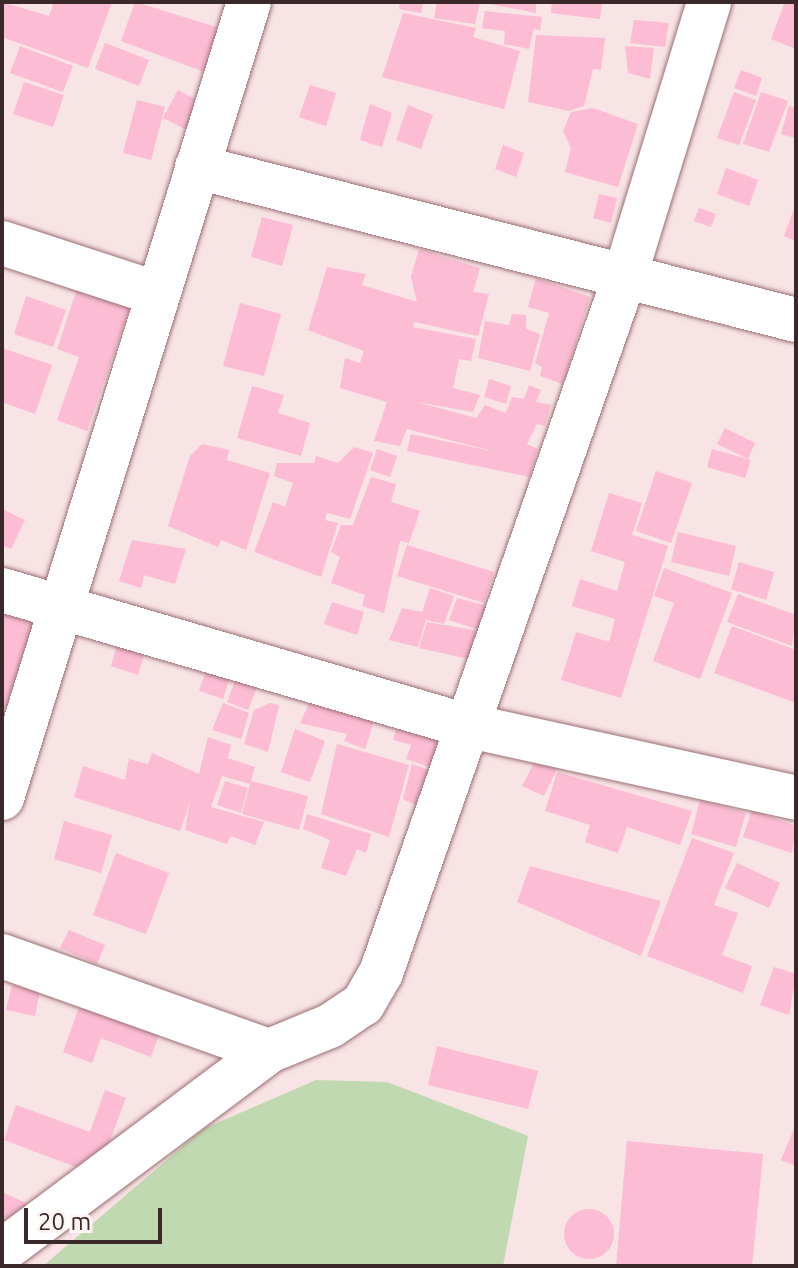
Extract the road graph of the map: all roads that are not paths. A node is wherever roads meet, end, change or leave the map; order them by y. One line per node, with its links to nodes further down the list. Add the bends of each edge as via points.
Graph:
1 (249, 2): 3 (street)
2 (709, 2): 5 (street)
3 (197, 167): 5 (street); 6 (street)
4 (2, 243): 6 (street)
5 (624, 279): 7 (street); 10 (street)
6 (158, 294): 9 (street)
7 (796, 320)
8 (2, 590): 9 (street)
9 (62, 610): 10 (street); 11 (street)
10 (465, 725): 12 (street); 14 (street, via 381,973 363,1004 330,1026)
11 (2, 798)
12 (796, 798)
13 (2, 956): 14 (street)
14 (269, 1051): 15 (street)
15 (2, 1251)

